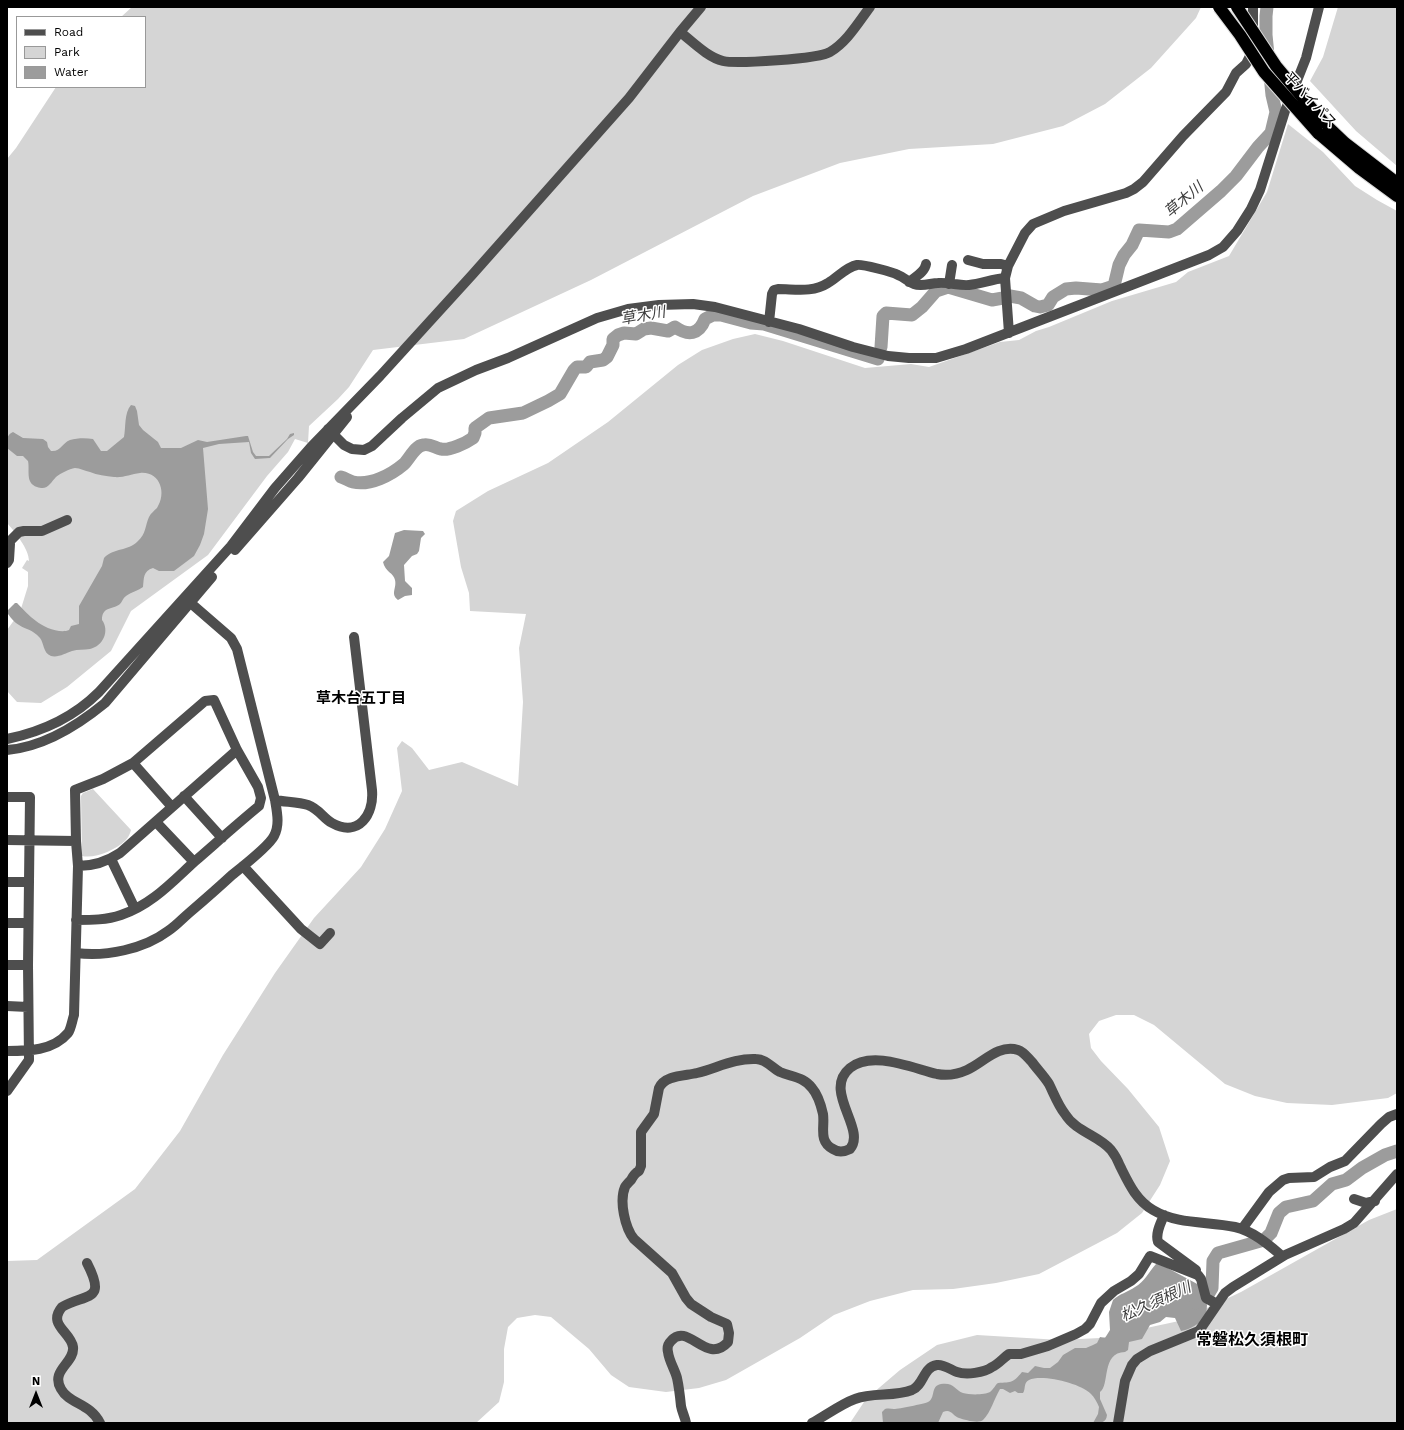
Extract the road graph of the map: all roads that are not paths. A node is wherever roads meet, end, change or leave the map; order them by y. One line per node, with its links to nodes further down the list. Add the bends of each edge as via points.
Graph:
1 (701, 7): 7 (street)
2 (870, 7): 7 (street, via 846,40 827,54 813,57 745,62 722,61 710,56)
3 (1219, 7): 8 (highway, 平バイパス, bridge, via 1264,72)
4 (1237, 7): 8 (highway, 平バイパス, bridge)
5 (1253, 7): 14 (street, via 1252,41 1246,64 1236,73 1226,92 1143,182 1126,193 1064,211 1033,224 1025,233)
6 (1319, 7): 19 (street, via 1306,58 1285,111 1260,190 1238,231 1223,247 1209,255)
7 (680, 32): 20 (street, via 624,104)
8 (1321, 128): 9 (highway, 平バイパス); 10 (highway, 平バイパス, via 1359,168)
9 (1397, 183)
10 (1397, 196)
11 (968, 260): 14 (street)
12 (926, 264): 17 (street, via 926,268)
13 (952, 265): 16 (street)
14 (1008, 266): 15 (street)
15 (1005, 278): 16 (street, via 970,285); 19 (street)
16 (949, 284): 17 (street)
17 (910, 286): 18 (street, via 891,271 857,265 830,283 815,289 774,290)
18 (770, 322): 19 (street, via 853,347 888,356 909,358 946,356); 20 (street, via 715,307 693,304 659,305 628,310 591,321 438,388 372,446 364,450 344,445)
19 (1009, 333)
20 (330, 432): 24 (street)
21 (67, 520): 22 (street, via 42,531 19,532)
22 (8, 541): 23 (street, via 10,544)
23 (7, 564)
24 (187, 600): 26 (street, via 90,701 73,714 42,729); 27 (street, via 105,703 86,719 52,738 19,749); 32 (street, via 231,638 237,649)
25 (354, 637): 32 (street, via 373,798 367,818 356,826 343,827 331,823 321,812 307,805)
26 (7, 738)
27 (7, 750)
28 (238, 750): 29 (street, via 214,700 205,701); 30 (street); 35 (street, via 258,787 261,798 259,806)
29 (133, 763): 33 (street); 38 (street, via 75,790)
30 (184, 796): 33 (street); 35 (street)
31 (7, 797): 37 (street, via 30,797)
32 (275, 800): 42 (street, via 278,818 274,836)
33 (172, 806): 34 (street)
34 (156, 822): 39 (street); 40 (street)
35 (222, 838): 40 (street)
36 (7, 840): 37 (street)
37 (29, 840): 38 (street); 44 (street)
38 (76, 841): 41 (street)
39 (111, 859): 41 (street); 45 (street)
40 (194, 862): 45 (street, via 168,887)
41 (78, 866): 46 (street)
42 (243, 866): 49 (street, via 301,929 320,944); 50 (street, via 168,932 150,942 106,953)
43 (7, 882): 44 (street)
44 (29, 882): 48 (street)
45 (135, 910): 46 (street, via 120,916)
46 (76, 920): 50 (street)
47 (7, 923): 48 (street)
48 (28, 923): 52 (street)
49 (330, 933)
50 (76, 953): 56 (street, via 74,1015 69,1032 58,1042)
51 (7, 965): 52 (street)
52 (28, 965): 54 (street)
53 (7, 1006): 54 (street)
54 (28, 1007): 56 (street)
55 (7, 1051): 56 (street)
56 (29, 1052): 57 (street, via 29,1060)
57 (7, 1091)
58 (1397, 1114): 59 (street, via 1384,1121)
59 (1362, 1144): 60 (street); 65 (street, via 1348,1160 1314,1177 1283,1180 1269,1192)
60 (1348, 1146)
61 (1397, 1174): 63 (street)
62 (1354, 1199): 63 (street, via 1366,1203)
63 (1375, 1201): 66 (street, via 1354,1223 1344,1229)
64 (1164, 1215): 65 (street, via 1191,1222); 68 (street, via 1158,1231 1158,1242 1197,1271); 71 (street, via 1154,1211 1135,1195 1112,1151 1075,1126 1045,1078 1028,1057 1016,1050 996,1052 967,1071 947,1074 883,1060 854,1065 844,1075 841,1091 854,1144 850,1149 840,1152 830,1148 826,1143 823,1136 823,1115 811,1087 800,1078 782,1072 763,1060 734,1061 666,1080 659,1088 654,1114 641,1132 640,1171 625,1188 622,1204 624,1217 634,1240 672,1273 690,1304 725,1323 729,1329 728,1342 716,1350 711,1350 686,1336 678,1337 668,1345)
65 (1242, 1229): 66 (street)
66 (1282, 1256): 69 (street, via 1227,1291)
67 (87, 1263): 70 (street, via 95,1279 93,1292 89,1297 62,1307 57,1316 59,1326 71,1341 73,1350 70,1359 60,1371 58,1384 65,1396 89,1409)
68 (1200, 1277): 69 (street, via 1206,1298); 72 (street, via 1150,1256 1139,1274 1103,1301 1090,1324 1076,1334 1030,1352 1009,1354 991,1368 979,1372 958,1373 937,1365 928,1370 912,1390 855,1399)
69 (1217, 1304): 73 (street, via 1199,1331 1146,1353 1132,1365 1124,1381)
70 (100, 1423)
71 (686, 1423)
72 (812, 1423)
73 (1118, 1423)

